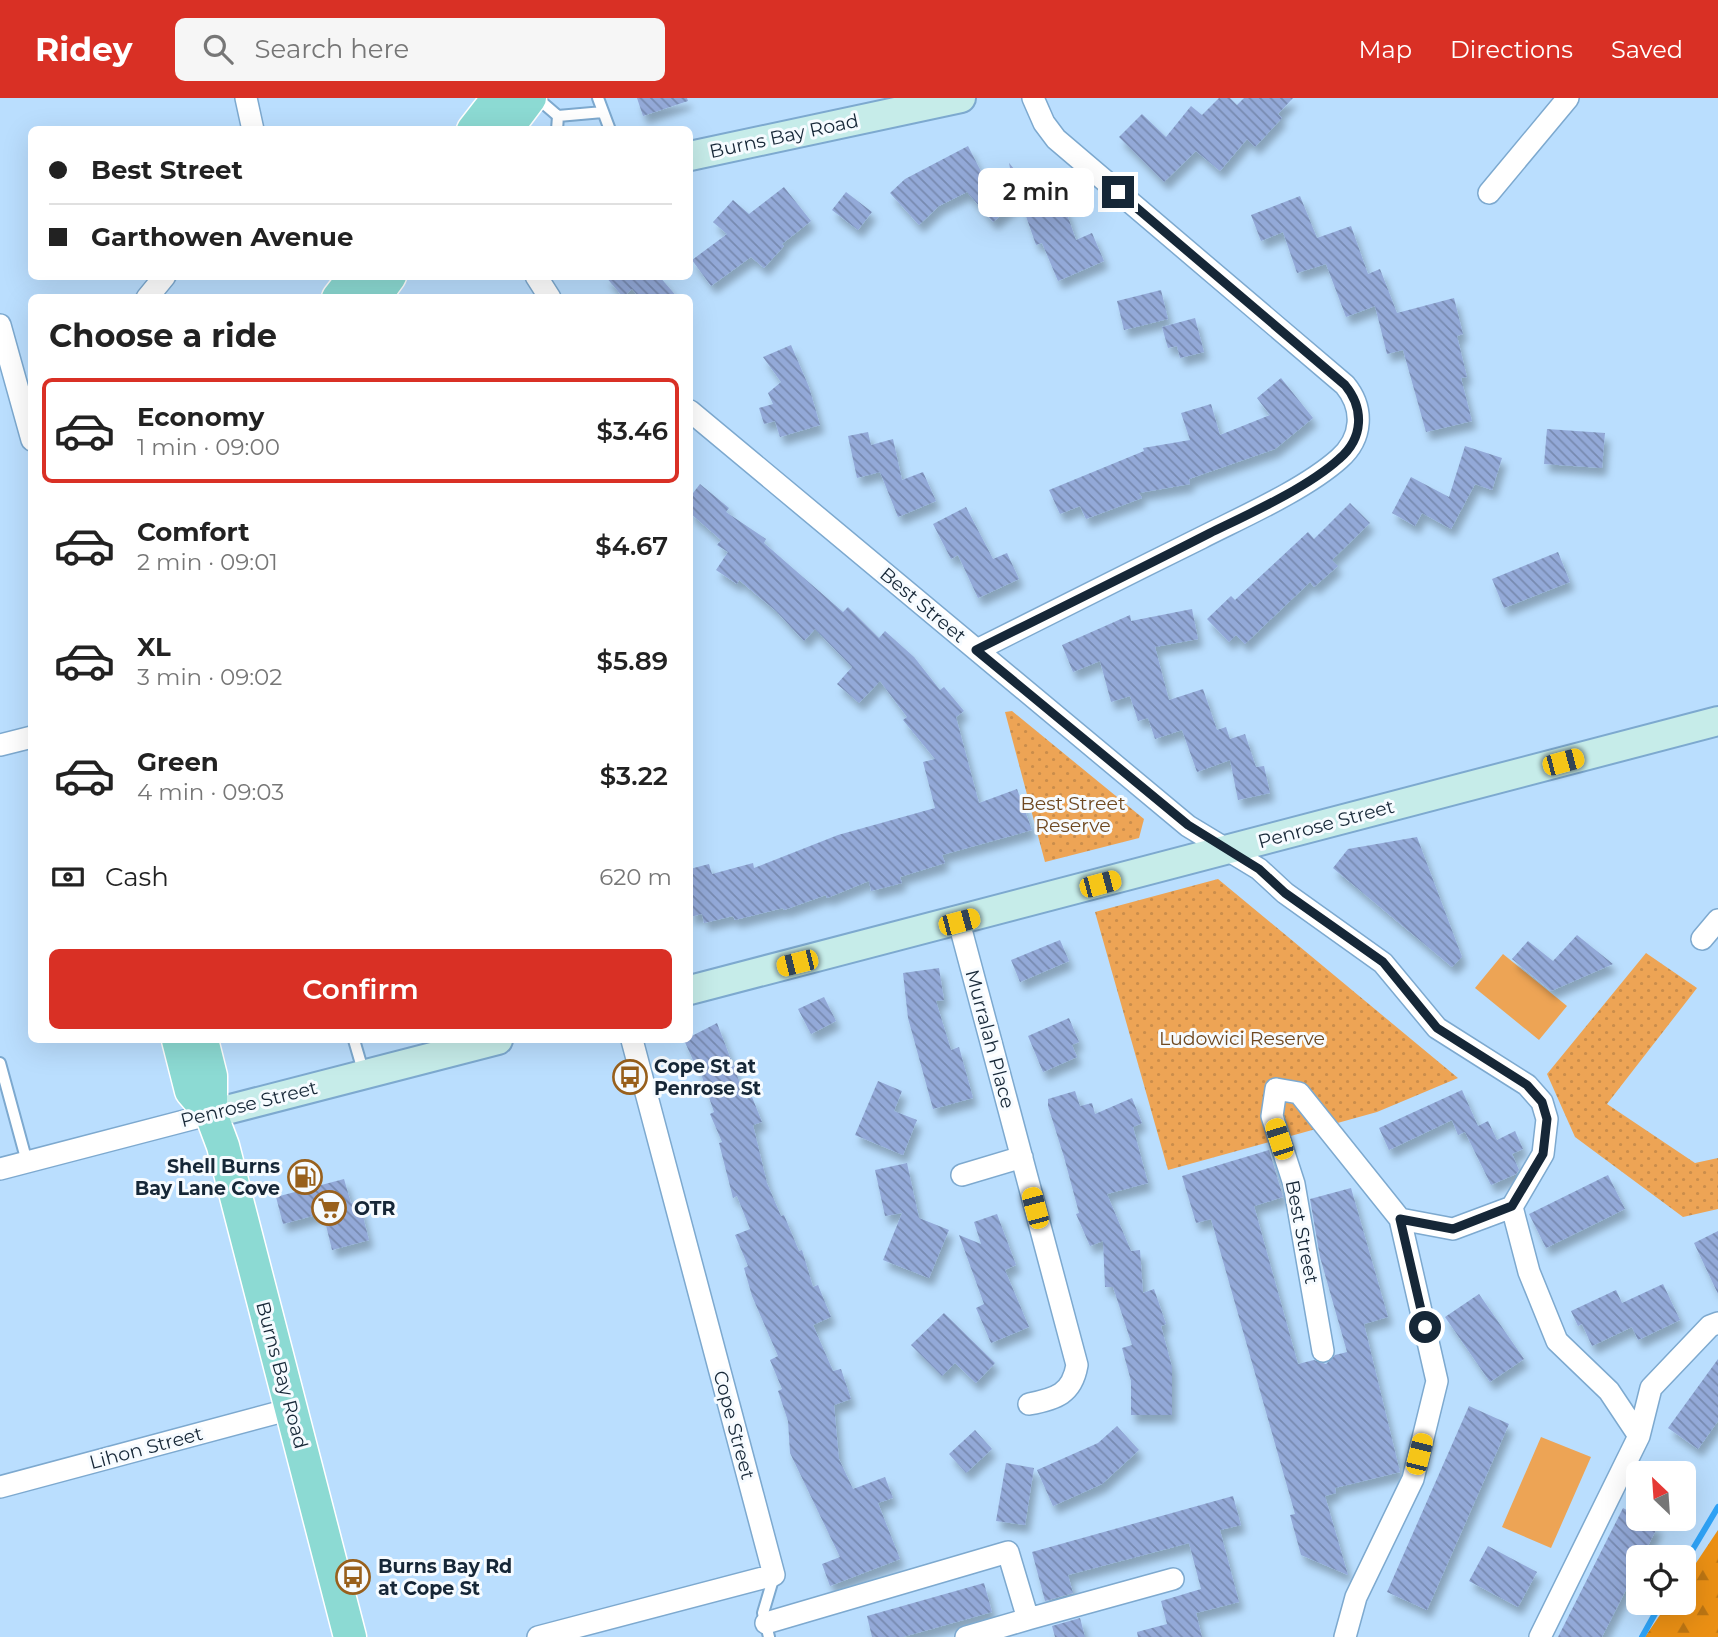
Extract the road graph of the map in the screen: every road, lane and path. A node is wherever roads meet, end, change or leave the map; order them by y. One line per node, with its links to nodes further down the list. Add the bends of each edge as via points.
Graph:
1 (246, 98): 11 (street)
2 (498, 98): 12 (main road)
3 (530, 98): 13 (main road)
4 (537, 98): 10 (lane)
5 (598, 98): 9 (lane)
6 (961, 98): 16 (main road, Burns Bay Road)
7 (1033, 98): 23 (street, via 1056,139 1345,385 1357,399 1361,418 1341,459 1269,504)
8 (1568, 98): 17 (street)
9 (603, 112): 10 (lane); 15 (lane)
10 (558, 116): 14 (lane)
11 (252, 126)
12 (476, 126)
13 (509, 126)
14 (557, 126)
15 (608, 126)
16 (693, 155)
17 (1489, 193)
18 (378, 285): 19 (main road)
19 (350, 294)
20 (0, 325): 22 (street)
21 (693, 420): 23 (street, Best Street)
22 (28, 425)
23 (976, 650): 27 (street, Best Street, via 1188,825)
24 (1718, 721): 27 (main road, Penrose Street)
25 (28, 738): 26 (street)
26 (0, 745)
27 (1226, 850): 29 (main road, Penrose Street); 44 (street, Best Street, via 1259,869 1285,893 1383,962 1437,1028 1527,1085 1542,1102 1547,1119 1543,1154)
28 (1718, 920): 30 (street)
29 (959, 922): 31 (main road, Penrose Street); 40 (street, Murralah Place)
30 (1702, 939)
31 (693, 989)
32 (179, 1043): 39 (main road, Burns Bay Road, via 191,1091)
33 (203, 1043): 39 (main road, Burns Bay Road, via 211,1076)
34 (355, 1043): 38 (lane)
35 (486, 1043): 38 (main road, Penrose Street)
36 (633, 1043): 52 (street, Cope Street)
37 (0, 1063): 41 (lane)
38 (364, 1074): 39 (main road, Penrose Street)
39 (211, 1114): 41 (street, Penrose Street); 49 (main road, Burns Bay Road)
40 (1021, 1157): 43 (street); 48 (street, Murralah Place, via 1077,1365 1067,1392)
41 (27, 1162): 42 (street, Penrose Street)
42 (0, 1169)
43 (962, 1175)
44 (1512, 1206): 45 (street, via 1453,1229); 50 (street, via 1529,1272 1557,1341 1609,1391)
45 (1400, 1219): 47 (street, Best Street, via 1299,1093 1276,1089 1272,1116 1294,1184); 59 (street, Best Street, via 1437,1381 1413,1479 1356,1597)
46 (1718, 1323): 50 (street, via 1651,1388)
47 (1323, 1350)
48 (1029, 1404)
49 (291, 1409): 51 (street, Lihon Street); 56 (main road, Burns Bay Road)
50 (1639, 1437): 60 (street)
51 (0, 1487)
52 (774, 1575): 55 (lane, via 763,1613); 57 (street)
53 (1173, 1579): 54 (street)
54 (1028, 1619): 55 (street, via 1008,1552); 58 (street)
55 (768, 1630)
56 (350, 1637)
57 (538, 1637)
58 (966, 1637)
59 (1345, 1637)
60 (1540, 1637)

